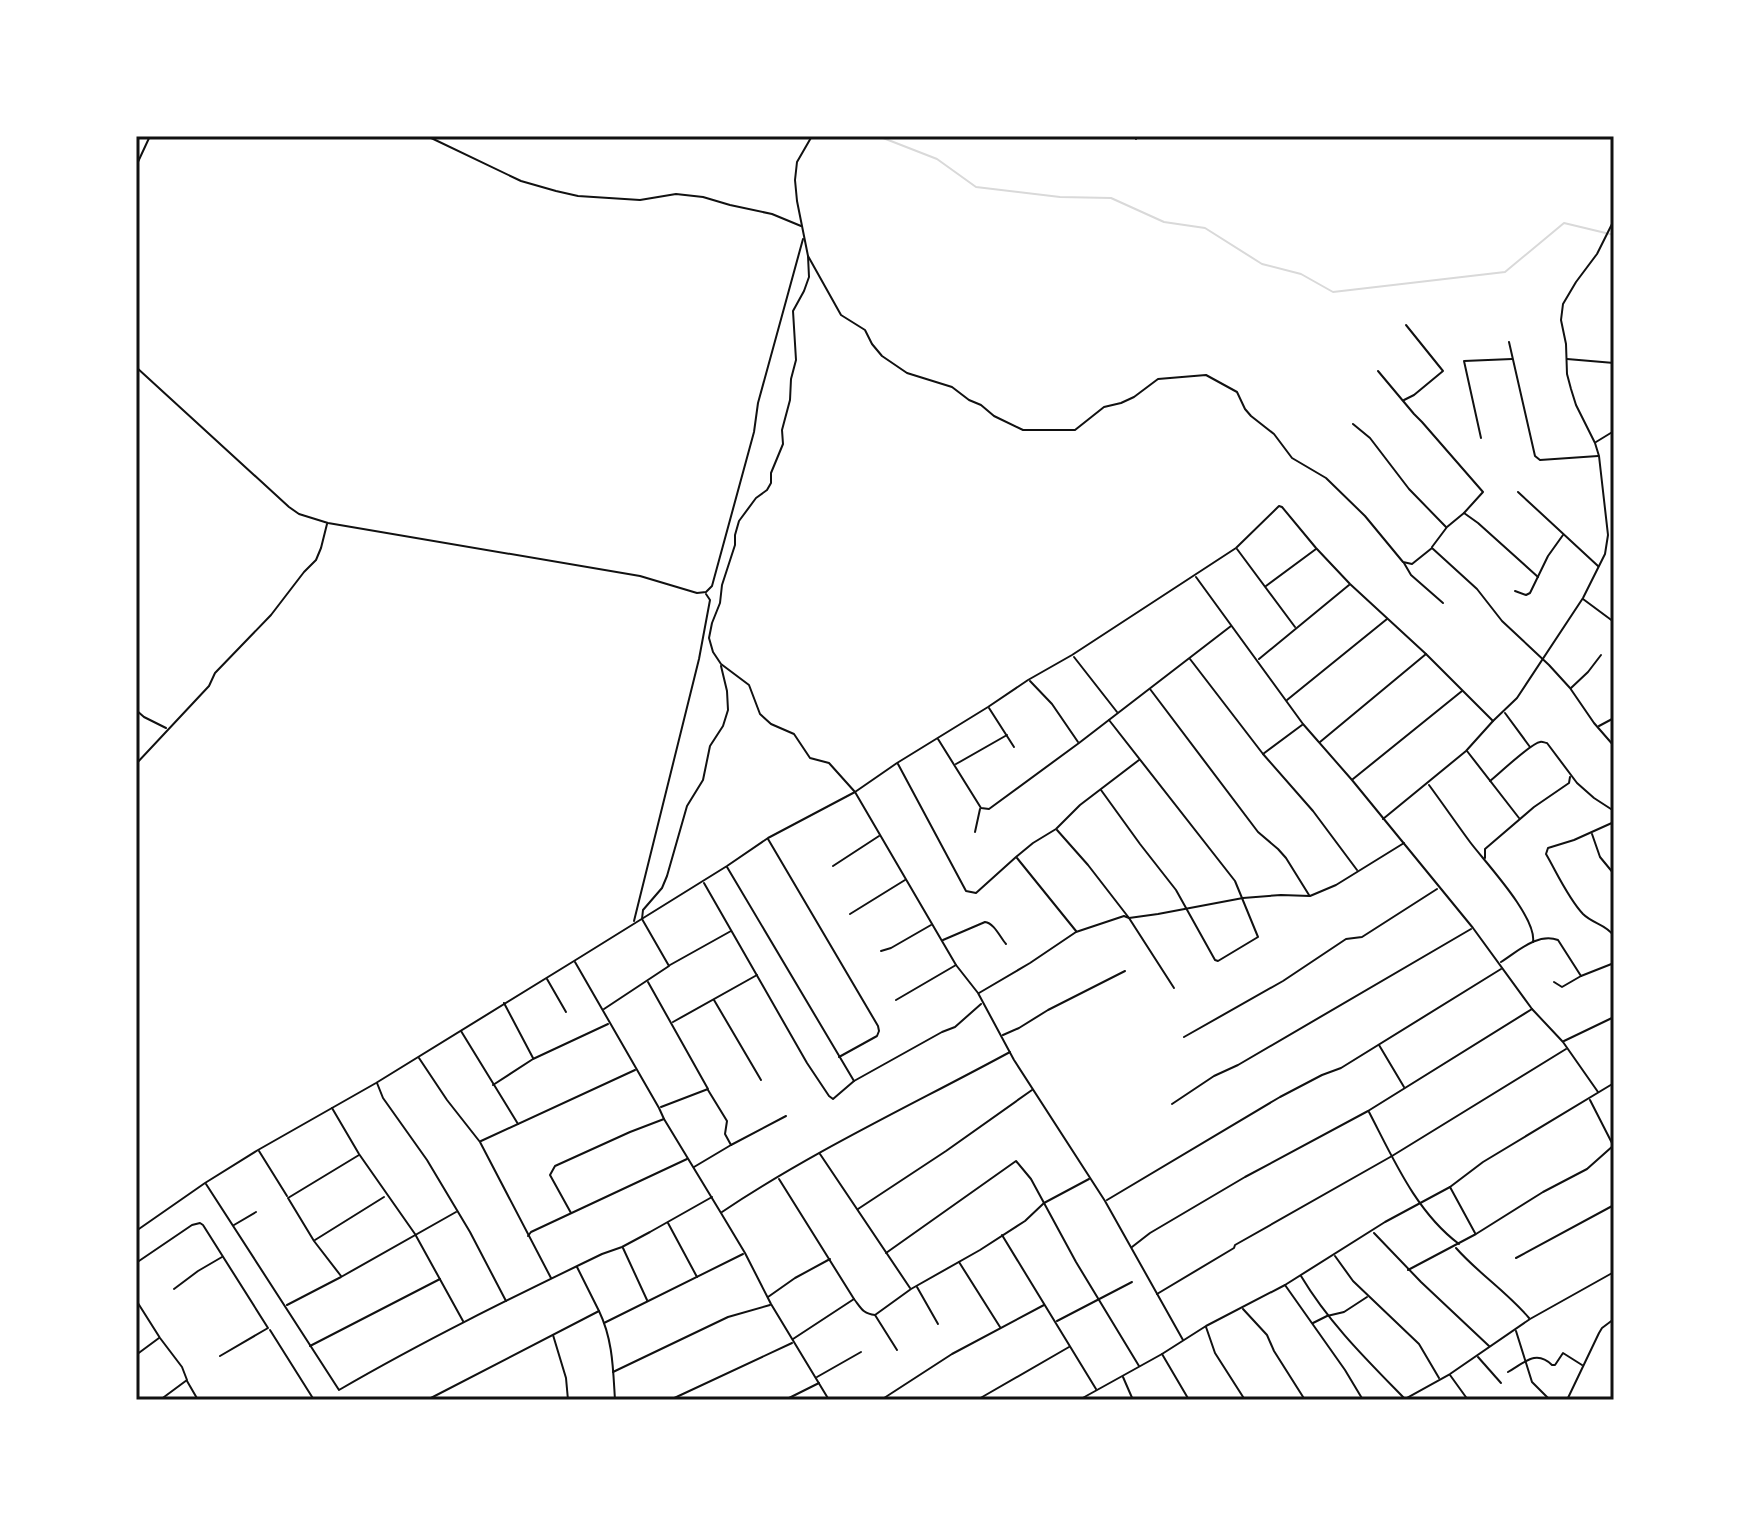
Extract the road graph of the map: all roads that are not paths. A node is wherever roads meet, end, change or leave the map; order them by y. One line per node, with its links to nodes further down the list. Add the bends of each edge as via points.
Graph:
1 (150, 136): 4 (street)
2 (427, 136): 6 (street, via 521,181 556,191 640,200 695,195)
3 (812, 136): 6 (street, via 795,171)
4 (137, 164)
5 (1614, 221): 12 (street, via 1563,304)
6 (802, 226): 7 (street)
7 (804, 236): 8 (street); 37 (street, via 746,463)
8 (808, 256): 30 (street, via 841,315 865,330 882,356 907,373 952,387 1017,429 1075,430 1104,407 1134,397 1158,379 1206,375 1231,387 1292,458 1326,478); 51 (street, via 809,277 793,311 796,360 783,444 767,490 739,521 712,623 709,638)
9 (1406, 325): 16 (street, via 1443,371)
10 (1509, 342): 11 (street)
11 (1513, 359): 19 (street, via 1464,361); 21 (street, via 1535,456)
12 (1566, 359): 13 (street); 20 (street, via 1576,405)
13 (1614, 363)
14 (136, 367): 24 (street, via 289,507)
15 (1378, 371): 16 (street)
16 (1403, 400): 23 (street, via 1483,492)
17 (1353, 424): 25 (street)
18 (1614, 431): 20 (street)
19 (1481, 438)
20 (1595, 443): 21 (street)
21 (1599, 456): 31 (street, via 1609,541)
22 (1518, 492): 26 (street)
23 (1464, 513): 25 (street); 33 (street)
24 (328, 523): 37 (street); 67 (street, via 316,560)
25 (1447, 527): 29 (street)
26 (1564, 533): 31 (street); 33 (street)
27 (1236, 548): 28 (street, via 1280,506); 32 (street); 35 (street)
28 (1316, 548): 34 (street); 35 (street)
29 (1432, 548): 30 (street, via 1412,564); 50 (street)
30 (1403, 562): 39 (street)
31 (1599, 567): 38 (street)
32 (1195, 576): 42 (street); 44 (street)
33 (1538, 577): 36 (street, via 1528,594)
34 (1350, 584): 40 (street); 43 (street)
35 (1266, 587): 43 (street)
36 (1515, 591)
37 (706, 592): 117 (street, via 710,600 699,659)
38 (1583, 598): 41 (street); 46 (street)
39 (1443, 603)
40 (1387, 619): 45 (street); 57 (street)
41 (1614, 622)
42 (1232, 625): 48 (street); 49 (street)
43 (1296, 628): 49 (street)
44 (1074, 654): 53 (street); 61 (street)
45 (1426, 654): 56 (street); 70 (street)
46 (1546, 655): 50 (street); 52 (street)
47 (1601, 655): 55 (street)
48 (1189, 659): 54 (street); 76 (street)
49 (1258, 660): 57 (street)
50 (1543, 660): 52 (street); 60 (street)
51 (721, 664): 88 (street, via 749,685 760,714 794,734 810,758 829,763); 116 (street, via 728,710 710,746 703,780 687,806 667,876)
52 (1549, 665): 55 (street)
53 (1028, 680): 58 (street); 71 (street)
54 (1150, 688): 61 (street); 111 (street, via 1258,832 1286,858)
55 (1570, 688): 66 (street)
56 (1462, 691): 64 (street); 82 (street)
57 (1286, 700): 65 (street)
58 (988, 707): 68 (street); 69 (street)
59 (136, 710): 67 (street)
60 (1503, 711): 64 (street); 74 (street)
61 (1117, 712): 63 (street)
62 (1614, 718): 66 (street)
63 (1109, 720): 71 (street); 77 (street)
64 (1493, 721): 75 (street)
65 (1303, 724): 70 (street); 76 (street)
66 (1598, 726): 72 (street)
67 (167, 729): 79 (street)
68 (1007, 735): 73 (street); 80 (street)
69 (938, 739): 78 (street); 80 (street)
70 (1319, 742): 82 (street)
71 (1079, 743): 89 (street, via 989,809)
72 (1614, 746)
73 (1014, 747)
74 (1530, 748): 81 (street, via 1547,743); 83 (street)
75 (1466, 751): 83 (street); 86 (street)
76 (1263, 754): 106 (street)
77 (1139, 760): 87 (street); 112 (street)
78 (897, 763): 88 (street); 102 (street, via 966,891 976,893)
79 (136, 764)
80 (955, 765): 89 (street)
81 (1571, 775): 84 (street); 85 (street)
82 (1352, 780): 91 (street)
83 (1490, 781): 92 (street)
84 (1569, 783): 85 (street); 92 (street)
85 (1577, 783): 90 (street)
86 (1428, 784): 91 (street); 101 (street)
87 (1101, 790): 94 (street); 113 (street)
88 (855, 792): 97 (street); 98 (street)
89 (981, 808): 95 (street)
90 (1614, 811)
91 (1383, 819): 99 (street)
92 (1520, 819): 100 (street)
93 (1614, 822): 96 (street)
94 (1056, 829): 102 (street); 115 (street)
95 (975, 832)
96 (1592, 832): 107 (street, via 1600,857); 122 (street, via 1548,848 1546,854 1581,911)
97 (880, 835): 105 (street); 108 (street)
98 (768, 838): 104 (street); 159 (street, via 878,1026 877,1036)
99 (1404, 843): 106 (street); 110 (street)
100 (1485, 849): 101 (street); 103 (street)
101 (1477, 850): 103 (street)
102 (1016, 857): 121 (street)
103 (1485, 859): 124 (street, via 1530,923)
104 (727, 866): 109 (street); 159 (street)
105 (833, 866)
106 (1358, 871): 111 (street)
107 (1614, 874)
108 (906, 879): 114 (street); 118 (street)
109 (703, 881): 116 (street); 120 (street)
110 (1439, 888): 119 (street); 153 (street)
111 (1310, 896): 112 (street)
112 (1243, 898): 113 (street); 113 (street, via 1258,937 1218,961)
113 (1187, 909): 115 (street)
114 (850, 914)
115 (1129, 918): 121 (street); 139 (street)
116 (642, 919): 117 (street); 131 (street)
117 (634, 924): 127 (street)
118 (932, 924): 123 (street); 126 (street)
119 (1473, 928): 128 (street); 172 (street)
120 (732, 930): 131 (street); 134 (street)
121 (1076, 932): 140 (street)
122 (1614, 936)
123 (942, 941): 125 (street, via 985,922); 130 (street)
124 (1533, 942): 128 (street); 135 (street, via 1558,940)
125 (1006, 944)
126 (881, 951)
127 (574, 961): 136 (street); 146 (street)
128 (1499, 963): 132 (street)
129 (1614, 963): 135 (street)
130 (956, 965): 140 (street); 142 (street)
131 (669, 966): 137 (street)
132 (1502, 968): 145 (street); 155 (street)
133 (1125, 971): 152 (street)
134 (757, 975): 141 (street); 163 (street, via 830,1098)
135 (1581, 976): 138 (street, via 1562,987)
136 (546, 978): 143 (street); 147 (street)
137 (648, 981): 146 (street); 150 (street)
138 (1554, 982)
139 (1174, 988)
140 (978, 993): 144 (street)
141 (713, 999): 150 (street); 162 (street)
142 (896, 1000)
143 (504, 1003): 151 (street); 160 (street)
144 (982, 1003): 152 (street); 163 (street, via 955,1027)
145 (1532, 1009): 154 (street); 167 (street)
146 (603, 1010): 149 (street)
147 (566, 1012)
148 (1614, 1017): 154 (street)
149 (609, 1023): 160 (street); 161 (street)
150 (672, 1023): 168 (street)
151 (461, 1030): 158 (street); 166 (street)
152 (1002, 1036): 157 (street)
153 (1184, 1037)
154 (1563, 1042): 156 (street)
155 (1379, 1045): 167 (street); 195 (street)
156 (1566, 1049): 170 (street); 185 (street)
157 (1011, 1052): 169 (street); 183 (street)
158 (418, 1057): 164 (street); 179 (street)
159 (839, 1057): 163 (street)
160 (533, 1059): 166 (street)
161 (637, 1069): 174 (street); 178 (street)
162 (761, 1080)
163 (854, 1081)
164 (376, 1083): 173 (street); 201 (street)
165 (1614, 1083): 170 (street)
166 (493, 1085): 178 (street)
167 (1405, 1088): 175 (street)
168 (708, 1089): 174 (street); 180 (street, via 727,1121 725,1134)
169 (1033, 1089): 189 (street); 199 (street)
170 (1598, 1092): 171 (street)
171 (1590, 1100): 181 (street); 191 (street)
172 (1172, 1104)
173 (332, 1108): 182 (street); 184 (street)
174 (659, 1108): 177 (street)
175 (1368, 1111): 185 (street); 218 (street, via 1245,1177)
176 (786, 1116): 180 (street)
177 (664, 1119): 186 (street); 203 (street, via 555,1166 550,1175)
178 (518, 1125): 179 (street)
179 (480, 1142): 206 (street)
180 (731, 1145): 187 (street)
181 (1614, 1146): 211 (street, via 1587,1169)
182 (258, 1150): 190 (street); 194 (street)
183 (820, 1153): 188 (street); 199 (street)
184 (359, 1154): 192 (street); 194 (street)
185 (1392, 1156): 197 (street); 241 (street)
186 (688, 1159): 187 (street); 203 (street)
187 (693, 1168): 193 (street)
188 (779, 1178): 202 (street); 224 (street)
189 (1089, 1178): 195 (street); 196 (street)
190 (205, 1183): 205 (street); 207 (street)
191 (1450, 1187): 197 (street); 211 (street)
192 (387, 1195): 210 (street); 214 (street)
193 (712, 1197): 202 (street); 204 (street)
194 (288, 1198): 214 (street)
195 (1105, 1201): 218 (street)
196 (1044, 1203): 212 (street); 220 (street, via 1016,1161); 246 (street)
197 (1420, 1203): 208 (street); 215 (street)
198 (1614, 1205): 223 (street)
199 (858, 1209): 220 (street)
200 (256, 1212): 205 (street)
201 (456, 1212): 210 (street); 249 (street)
202 (721, 1213): 219 (street)
203 (572, 1214): 209 (street)
204 (668, 1223): 217 (street); 232 (street)
205 (233, 1226): 252 (street)
206 (525, 1229): 209 (street); 213 (street)
207 (136, 1231)
208 (1373, 1231): 221 (street); 228 (street)
209 (531, 1232): 213 (street)
210 (415, 1234): 231 (street); 233 (street)
211 (1476, 1234): 215 (street)
212 (1002, 1235): 225 (street); 251 (street)
213 (528, 1236): 234 (street)
214 (314, 1241): 231 (street)
215 (1459, 1244): 216 (street)
216 (1455, 1246): 228 (street); 257 (street)
217 (622, 1247): 227 (street); 248 (street)
218 (1131, 1248): 241 (street)
219 (745, 1253): 232 (street); 244 (street)
220 (886, 1253): 239 (street)
221 (1334, 1254): 230 (street); 243 (street)
222 (223, 1256): 226 (street, via 200,1223); 238 (street); 240 (street)
223 (1516, 1258)
224 (830, 1259): 244 (street); 245 (street)
225 (959, 1262): 237 (street); 266 (street)
226 (136, 1263)
227 (577, 1266): 234 (street); 254 (street)
228 (1408, 1270): 274 (street)
229 (1614, 1272): 257 (street)
230 (1301, 1276): 236 (street); 256 (street)
231 (341, 1277): 252 (street)
232 (697, 1278): 248 (street)
233 (441, 1279): 259 (street); 273 (street)
234 (552, 1279): 249 (street)
235 (1132, 1282): 246 (street)
236 (1285, 1285): 253 (street); 263 (street)
237 (917, 1287): 239 (street); 262 (street)
238 (174, 1289)
239 (911, 1289): 255 (street)
240 (246, 1291): 242 (street); 265 (street)
241 (1156, 1294): 270 (street)
242 (240, 1295)
243 (1368, 1296): 256 (street); 289 (street, via 1419,1344)
244 (767, 1298): 250 (street)
245 (854, 1299): 255 (street, via 863,1311); 271 (street)
246 (1099, 1299): 260 (street); 283 (street)
247 (136, 1300): 269 (street)
248 (648, 1301): 261 (street)
249 (507, 1302): 259 (street)
250 (771, 1304): 271 (street); 284 (street, via 728,1317)
251 (1044, 1305): 260 (street); 266 (street)
252 (286, 1306): 273 (street)
253 (1242, 1308): 264 (street); 309 (street, via 1267,1335)
254 (599, 1311): 261 (street); 268 (street)
255 (875, 1315): 275 (street)
256 (1327, 1316): 263 (street); 311 (street)
257 (1530, 1319): 267 (street)
258 (1614, 1319): 282 (street, via 1602,1328)
259 (463, 1322): 273 (street, via 339,1390)
260 (1056, 1322): 272 (street)
261 (604, 1323): 284 (street)
262 (938, 1324)
263 (1311, 1324): 310 (street)
264 (1206, 1326): 270 (street); 308 (street, via 1215,1353)
265 (268, 1328): 279 (street); 296 (street)
266 (1001, 1328): 303 (street)
267 (1515, 1330): 274 (street); 281 (street)
268 (553, 1335): 297 (street); 298 (street)
269 (160, 1338): 278 (street); 290 (street)
270 (1183, 1340): 277 (street)
271 (793, 1341): 288 (street); 300 (street)
272 (1070, 1346): 293 (street); 304 (street)
273 (309, 1347)
274 (1490, 1347): 280 (street)
275 (897, 1350)
276 (861, 1352): 288 (street)
277 (1162, 1354): 283 (street); 307 (street)
278 (136, 1355)
279 (220, 1356)
280 (1477, 1356): 286 (street); 292 (street)
281 (1525, 1362): 282 (street, via 1543,1357 1554,1365 1564,1353); 285 (street); 313 (street, via 1535,1386)
282 (1583, 1365): 314 (street)
283 (1140, 1367): 287 (street)
284 (613, 1372): 299 (street)
285 (1508, 1372)
286 (1450, 1374): 289 (street); 312 (street)
287 (1123, 1377): 293 (street); 306 (street)
288 (816, 1378): 291 (street)
289 (1439, 1379): 311 (street)
290 (187, 1380): 294 (street); 295 (street)
291 (819, 1383): 301 (street); 302 (street)
292 (1501, 1383)
293 (1097, 1390): 305 (street)
294 (160, 1400)
295 (198, 1400)
296 (314, 1400)
297 (427, 1400)
298 (568, 1400)
299 (615, 1400)
300 (670, 1400)
301 (785, 1400)
302 (829, 1400)
303 (881, 1400)
304 (977, 1400)
305 (1079, 1400)
306 (1133, 1400)
307 (1189, 1400)
308 (1245, 1400)
309 (1305, 1400)
310 (1363, 1400)
311 (1405, 1400)
312 (1468, 1400)
313 (1550, 1400)
314 (1567, 1400)

